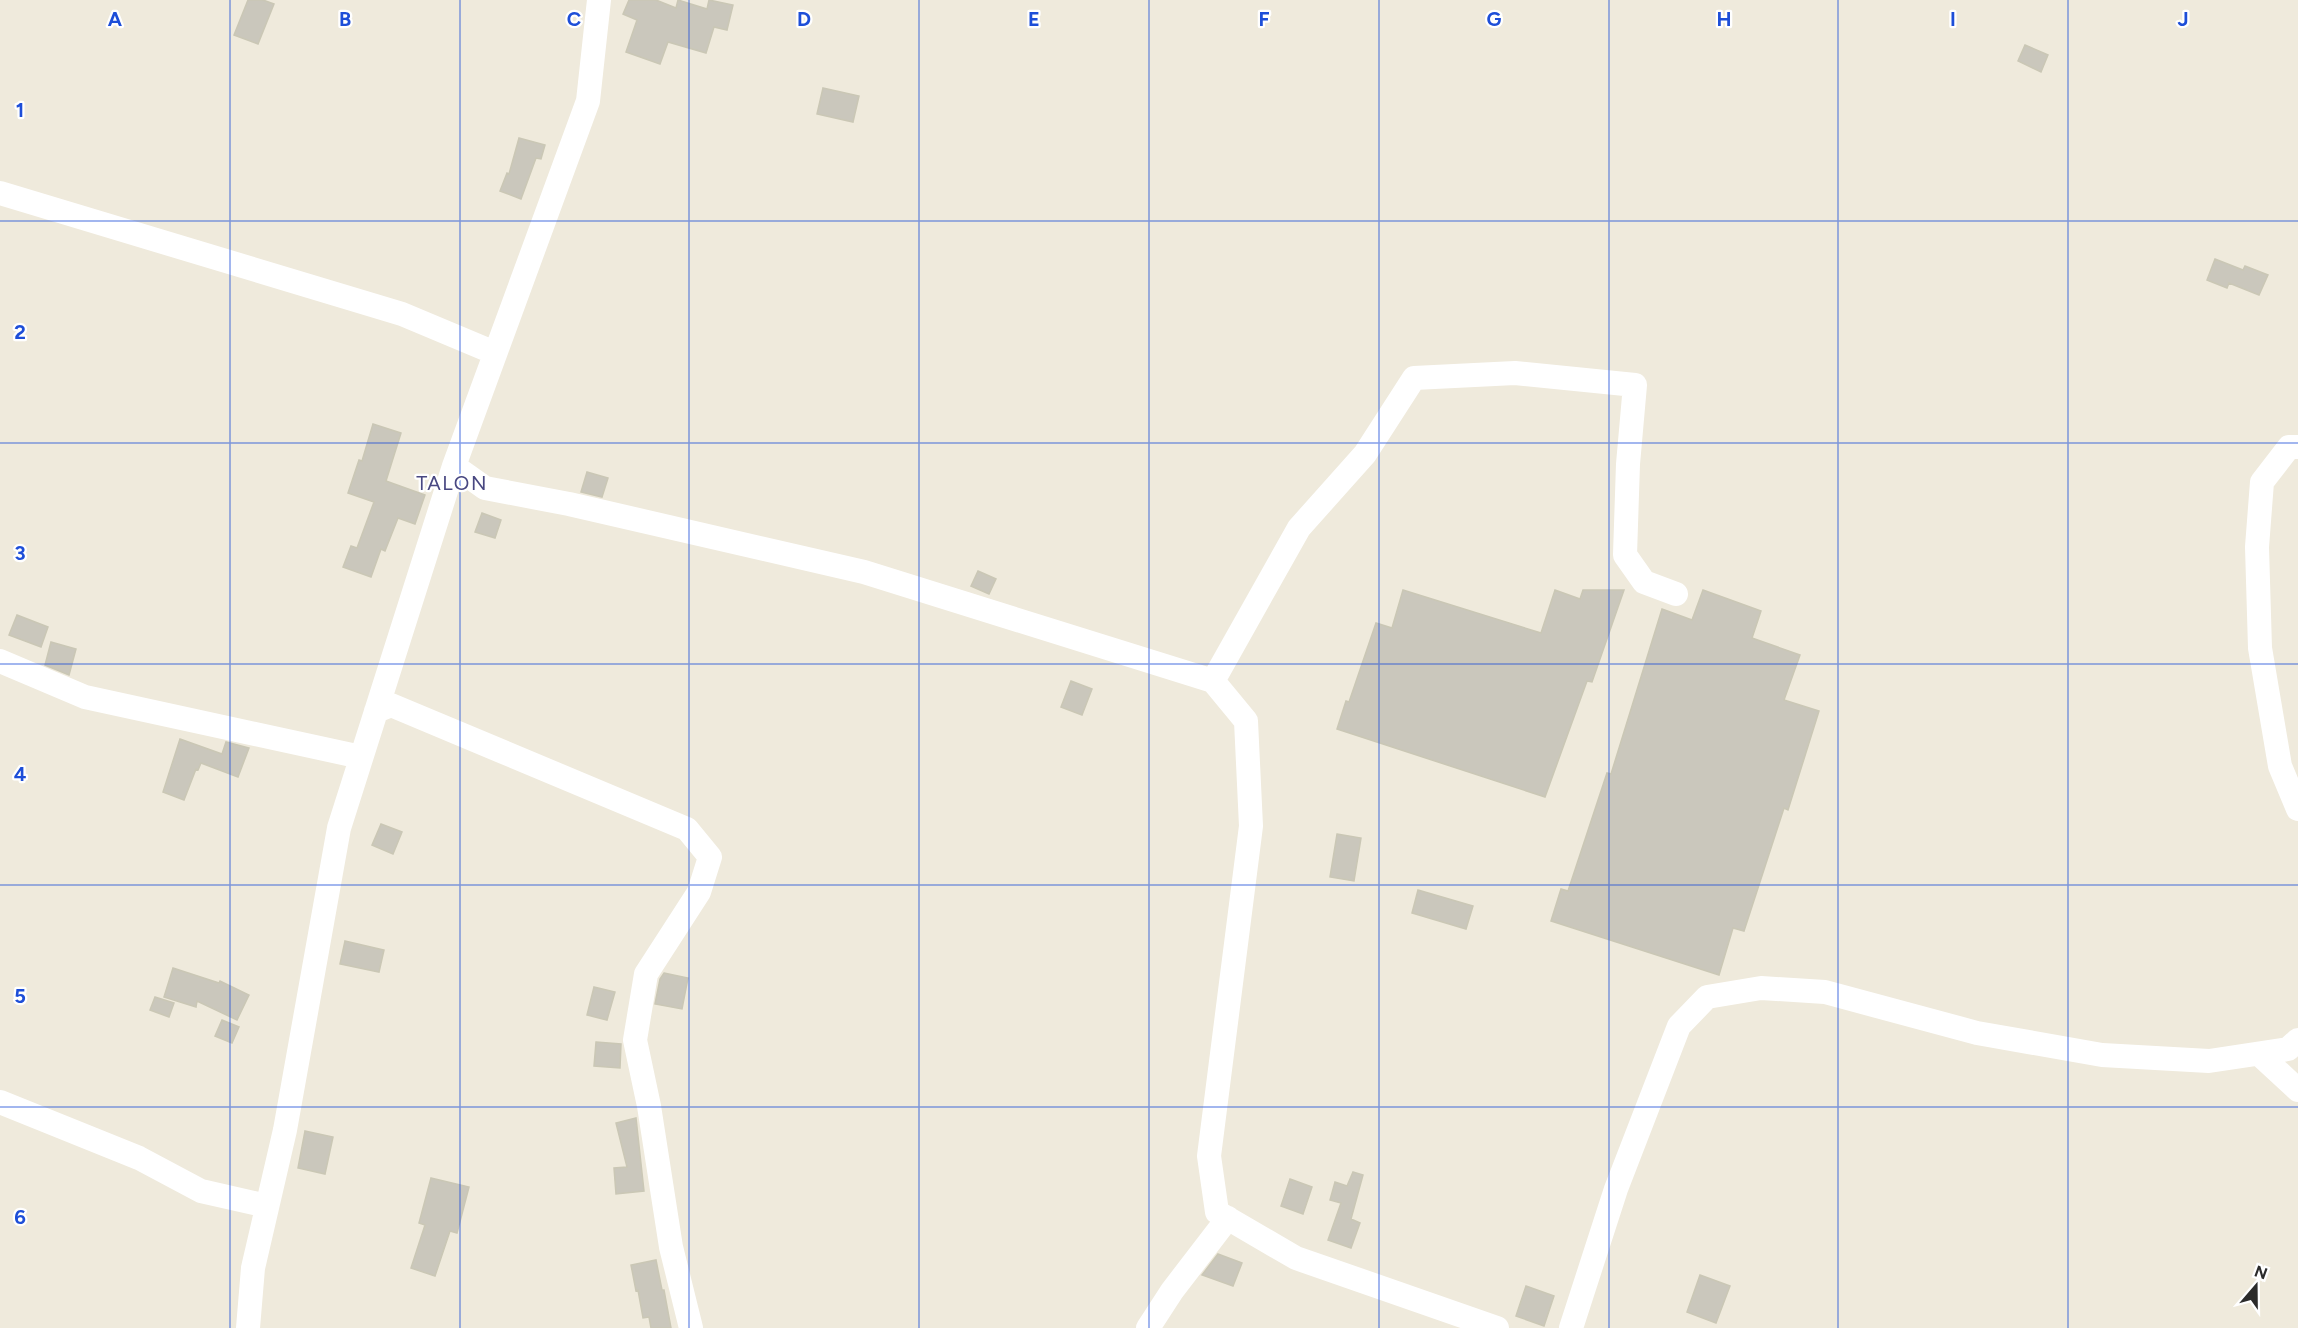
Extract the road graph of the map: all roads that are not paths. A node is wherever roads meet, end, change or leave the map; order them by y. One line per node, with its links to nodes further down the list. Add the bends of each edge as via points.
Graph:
1 (599, 0): 3 (street, via 588,101)
2 (0, 193): 3 (street, via 402,314)
3 (495, 353): 5 (street)
4 (2298, 447): 11 (street, via 2289,447 2262,482 2257,546 2260,648 2280,766)
5 (454, 466): 8 (street, via 485,488 864,572); 9 (street)
6 (1676, 594): 8 (street, via 1644,582 1625,555 1635,385 1515,373 1414,378 1365,454 1299,528)
7 (0, 661): 10 (street, via 86,697)
8 (1213, 681): 17 (street, via 1246,721 1251,826 1209,1156 1217,1212)
9 (376, 711): 10 (street); 19 (street, via 391,705 687,830 710,857 699,892 646,974 635,1040 671,1247)
10 (361, 757): 16 (street, via 339,828 285,1130)
11 (2298, 809)
12 (2298, 1040): 13 (street, via 2288,1049)
13 (2259, 1054): 14 (street); 22 (street, via 2209,1061 2102,1054 1977,1033 1825,992 1761,988 1707,997 1678,1026 1616,1189)
14 (2298, 1090)
15 (0, 1102): 16 (street, via 139,1158 201,1191)
16 (267, 1206): 18 (street, via 253,1268)
17 (1228, 1218): 20 (street); 21 (street, via 1296,1258)
18 (248, 1328)
19 (692, 1328)
20 (1148, 1328)
21 (1497, 1328)
22 (1571, 1328)

